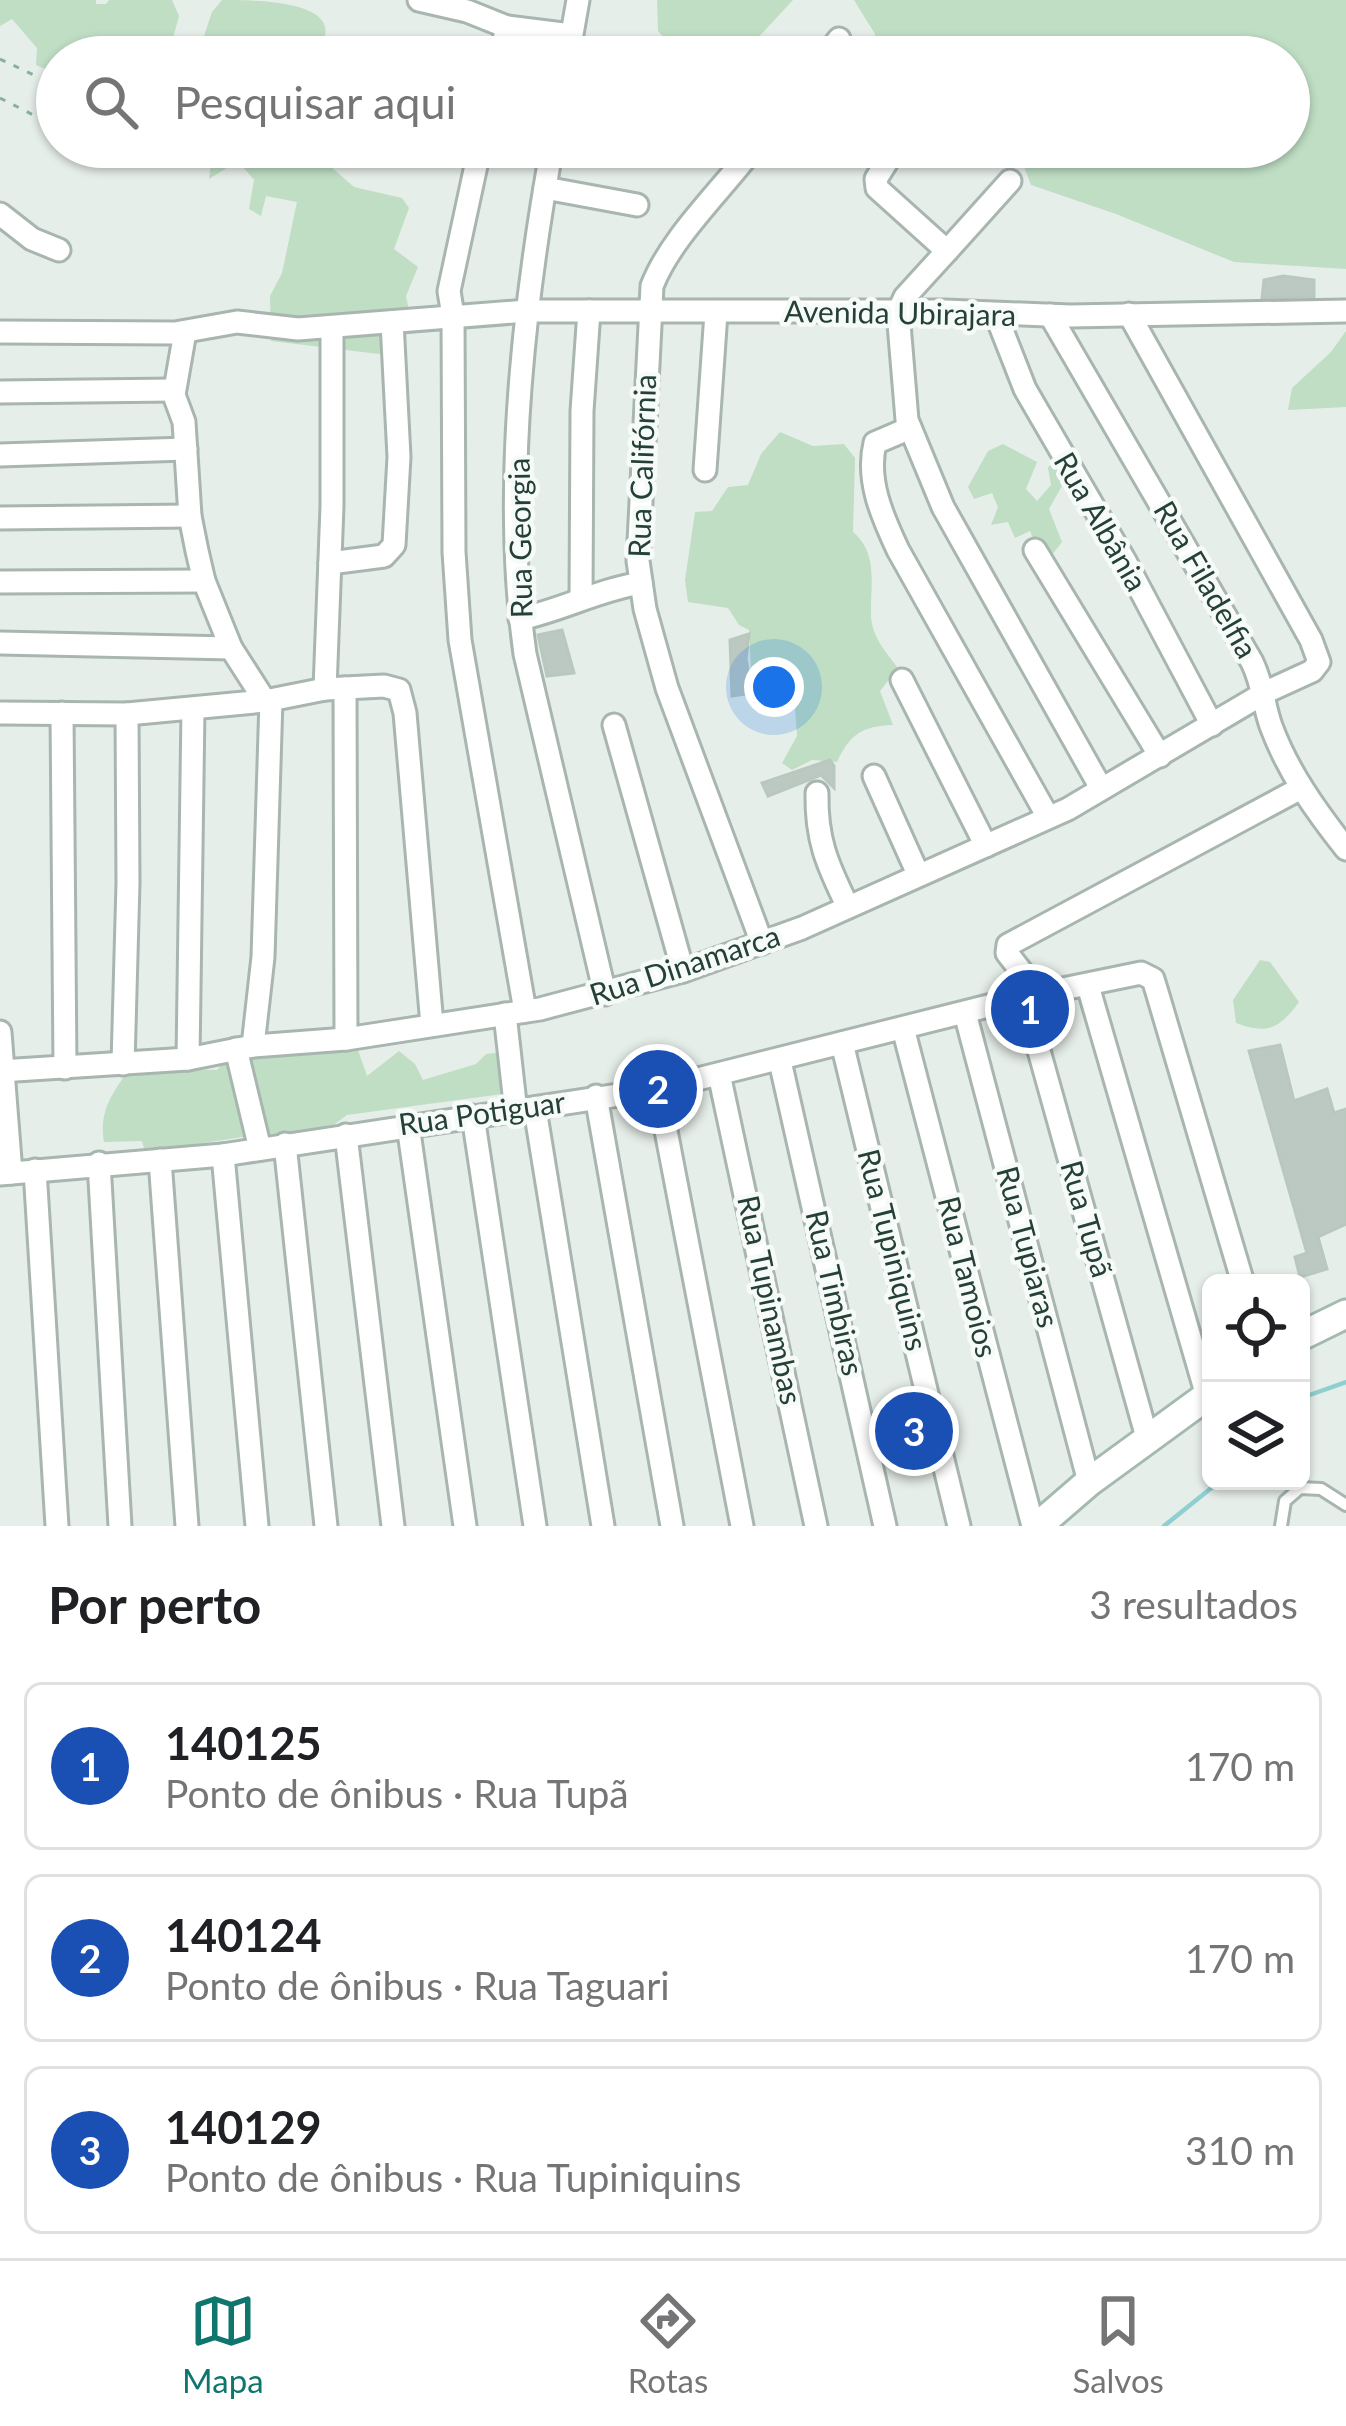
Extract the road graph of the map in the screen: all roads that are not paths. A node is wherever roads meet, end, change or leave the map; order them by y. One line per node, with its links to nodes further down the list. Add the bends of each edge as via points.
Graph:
1 (419, 0): 3 (street)
2 (578, 0): 7 (street)
3 (468, 5): 4 (street)
4 (507, 27): 5 (street); 6 (street)
5 (505, 36)
6 (537, 36)
7 (572, 36)
8 (475, 168): 27 (street, via 448,291)
9 (548, 168): 13 (street, Rua Georgia)
10 (737, 168): 22 (street, Rua Califórnia, via 662,262)
11 (883, 168): 17 (street, via 877,188)
12 (1010, 181): 17 (street)
13 (545, 188): 14 (street); 18 (street, Rua Georgia)
14 (637, 205)
15 (0, 214): 16 (street)
16 (59, 250)
17 (947, 251): 21 (street)
18 (527, 311): 19 (street, Avenida Ubirajara); 27 (street, Avenida Ubirajara); 46 (street, Rua Georgia, via 515,541)
19 (589, 311): 22 (street, Avenida Ubirajara); 45 (street)
20 (1346, 311): 24 (street, Avenida Ubirajara)
21 (898, 312): 23 (street, Avenida Ubirajara); 25 (street, Avenida Ubirajara); 34 (street)
22 (648, 313): 23 (street, Avenida Ubirajara); 44 (street, Rua Califórnia)
23 (716, 313): 37 (street)
24 (1129, 314): 26 (street, Avenida Ubirajara); 51 (street, Rua Dinamarca, via 1319,662)
25 (996, 315): 26 (street, Avenida Ubirajara); 57 (street, Rua Albânia, via 1025,389)
26 (1050, 315): 51 (street, Rua Filadelfia)
27 (453, 316): 28 (street, Avenida Ubirajara); 74 (street, via 460,640)
28 (392, 322): 29 (street, Avenida Ubirajara); 41 (street, via 394,545 384,556)
29 (332, 327): 31 (street, Avenida Ubirajara, via 237,322); 41 (street)
30 (0, 332): 31 (street, Avenida Ubirajara)
31 (184, 332): 32 (street)
32 (174, 390): 33 (street); 35 (street)
33 (0, 392)
34 (909, 424): 61 (street, via 943,507); 64 (street, via 875,443 871,471 881,514)
35 (186, 449): 36 (street); 38 (street)
36 (0, 455)
37 (706, 470)
38 (190, 516): 39 (street); 42 (street)
39 (0, 518)
40 (1035, 550): 59 (street)
41 (330, 563): 50 (street)
42 (204, 581): 43 (street); 48 (street)
43 (0, 582)
44 (641, 583): 45 (street); 69 (street, Rua Califórnia, via 667,688)
45 (581, 599): 46 (street)
46 (520, 619): 72 (street, Rua Georgia)
47 (0, 643): 48 (street)
48 (231, 649): 52 (street)
49 (902, 680): 65 (street)
50 (335, 689): 52 (street); 76 (street, via 393,687 403,696); 79 (street)
51 (1266, 692): 57 (street, Rua Dinamarca); 62 (street, Rua Filadelfia, via 1269,722)
52 (268, 700): 53 (street); 81 (street, via 263,957)
53 (193, 709): 56 (street); 82 (street)
54 (0, 712): 55 (street)
55 (62, 713): 56 (street); 85 (street)
56 (127, 714): 84 (street)
57 (1212, 724): 59 (street, Rua Dinamarca)
58 (614, 725): 70 (street)
59 (1160, 756): 61 (street, Rua Dinamarca)
60 (874, 776): 67 (street)
61 (1101, 788): 64 (street, Rua Dinamarca)
62 (1301, 788): 66 (street, Rua Filadelfia); 73 (street, Rua Tupã, via 1008,945)
63 (818, 793): 68 (street, via 816,830)
64 (1048, 818): 65 (street, Rua Dinamarca)
65 (986, 846): 67 (street, Rua Dinamarca)
66 (1346, 849)
67 (918, 874): 68 (street, Rua Dinamarca)
68 (847, 905): 69 (street, Rua Dinamarca)
69 (762, 944): 70 (street, Rua Dinamarca)
70 (683, 971): 72 (street, Rua Dinamarca)
71 (1088, 986): 73 (street, Rua Potiguar); 101 (street, Rua Potiguar, via 1141,973 1153,979); 104 (street)
72 (604, 994): 74 (street, Rua Dinamarca)
73 (1031, 995): 75 (street, Rua Potiguar); 106 (street, Rua Tupã)
74 (515, 1012): 76 (street, Rua Dinamarca); 90 (street)
75 (964, 1012): 77 (street, Rua Potiguar); 107 (street, Rua Tupiaras)
76 (432, 1025): 79 (street, Rua Dinamarca)
77 (903, 1028): 80 (street, Rua Potiguar); 123 (street, Rua Tamoios)
78 (0, 1032): 86 (street)
79 (346, 1039): 81 (street, Rua Dinamarca)
80 (842, 1043): 83 (street, Rua Potiguar); 122 (street, Rua Tupiniquins)
81 (244, 1048): 82 (street, Rua Dinamarca); 95 (street)
82 (188, 1059): 84 (street, Rua Dinamarca)
83 (780, 1061): 87 (street, Rua Potiguar); 121 (street, Rua Timbiras)
84 (122, 1064): 85 (street, Rua Dinamarca)
85 (65, 1068): 86 (street, Rua Dinamarca)
86 (0, 1071): 100 (street)
87 (719, 1074): 88 (street, Rua Potiguar); 120 (street, Rua Tupinambas)
88 (658, 1089): 89 (street, Rua Potiguar); 119 (street)
89 (596, 1096): 90 (street, Rua Potiguar); 118 (street)
90 (525, 1111): 91 (street, Rua Potiguar); 117 (street)
91 (473, 1116): 92 (street, Rua Potiguar); 116 (street)
92 (408, 1125): 93 (street, Rua Potiguar); 115 (street)
93 (346, 1135): 94 (street, Rua Potiguar); 114 (street)
94 (285, 1144): 95 (street, Rua Potiguar); 113 (street)
95 (260, 1148): 96 (street, Rua Potiguar)
96 (223, 1155): 97 (street, Rua Potiguar); 112 (street)
97 (160, 1160): 98 (street, Rua Potiguar); 111 (street)
98 (99, 1163): 99 (street, Rua Potiguar); 110 (street)
99 (35, 1170): 100 (street, Rua Potiguar); 109 (street)
100 (6, 1173)
101 (1240, 1274)
102 (1346, 1314): 103 (street)
103 (1310, 1332)
104 (1205, 1382)
105 (1202, 1400): 106 (street)
106 (1148, 1441): 107 (street)
107 (1089, 1482): 123 (street)
108 (1346, 1505): 124 (lane, via 1321,1489 1300,1488 1286,1502)
109 (57, 1526)
110 (120, 1526)
111 (187, 1526)
112 (256, 1526)
113 (326, 1526)
114 (393, 1526)
115 (465, 1526)
116 (535, 1526)
117 (603, 1526)
118 (672, 1526)
119 (742, 1526)
120 (816, 1526)
121 (885, 1526)
122 (958, 1526)
123 (1036, 1526)
124 (1281, 1526)

